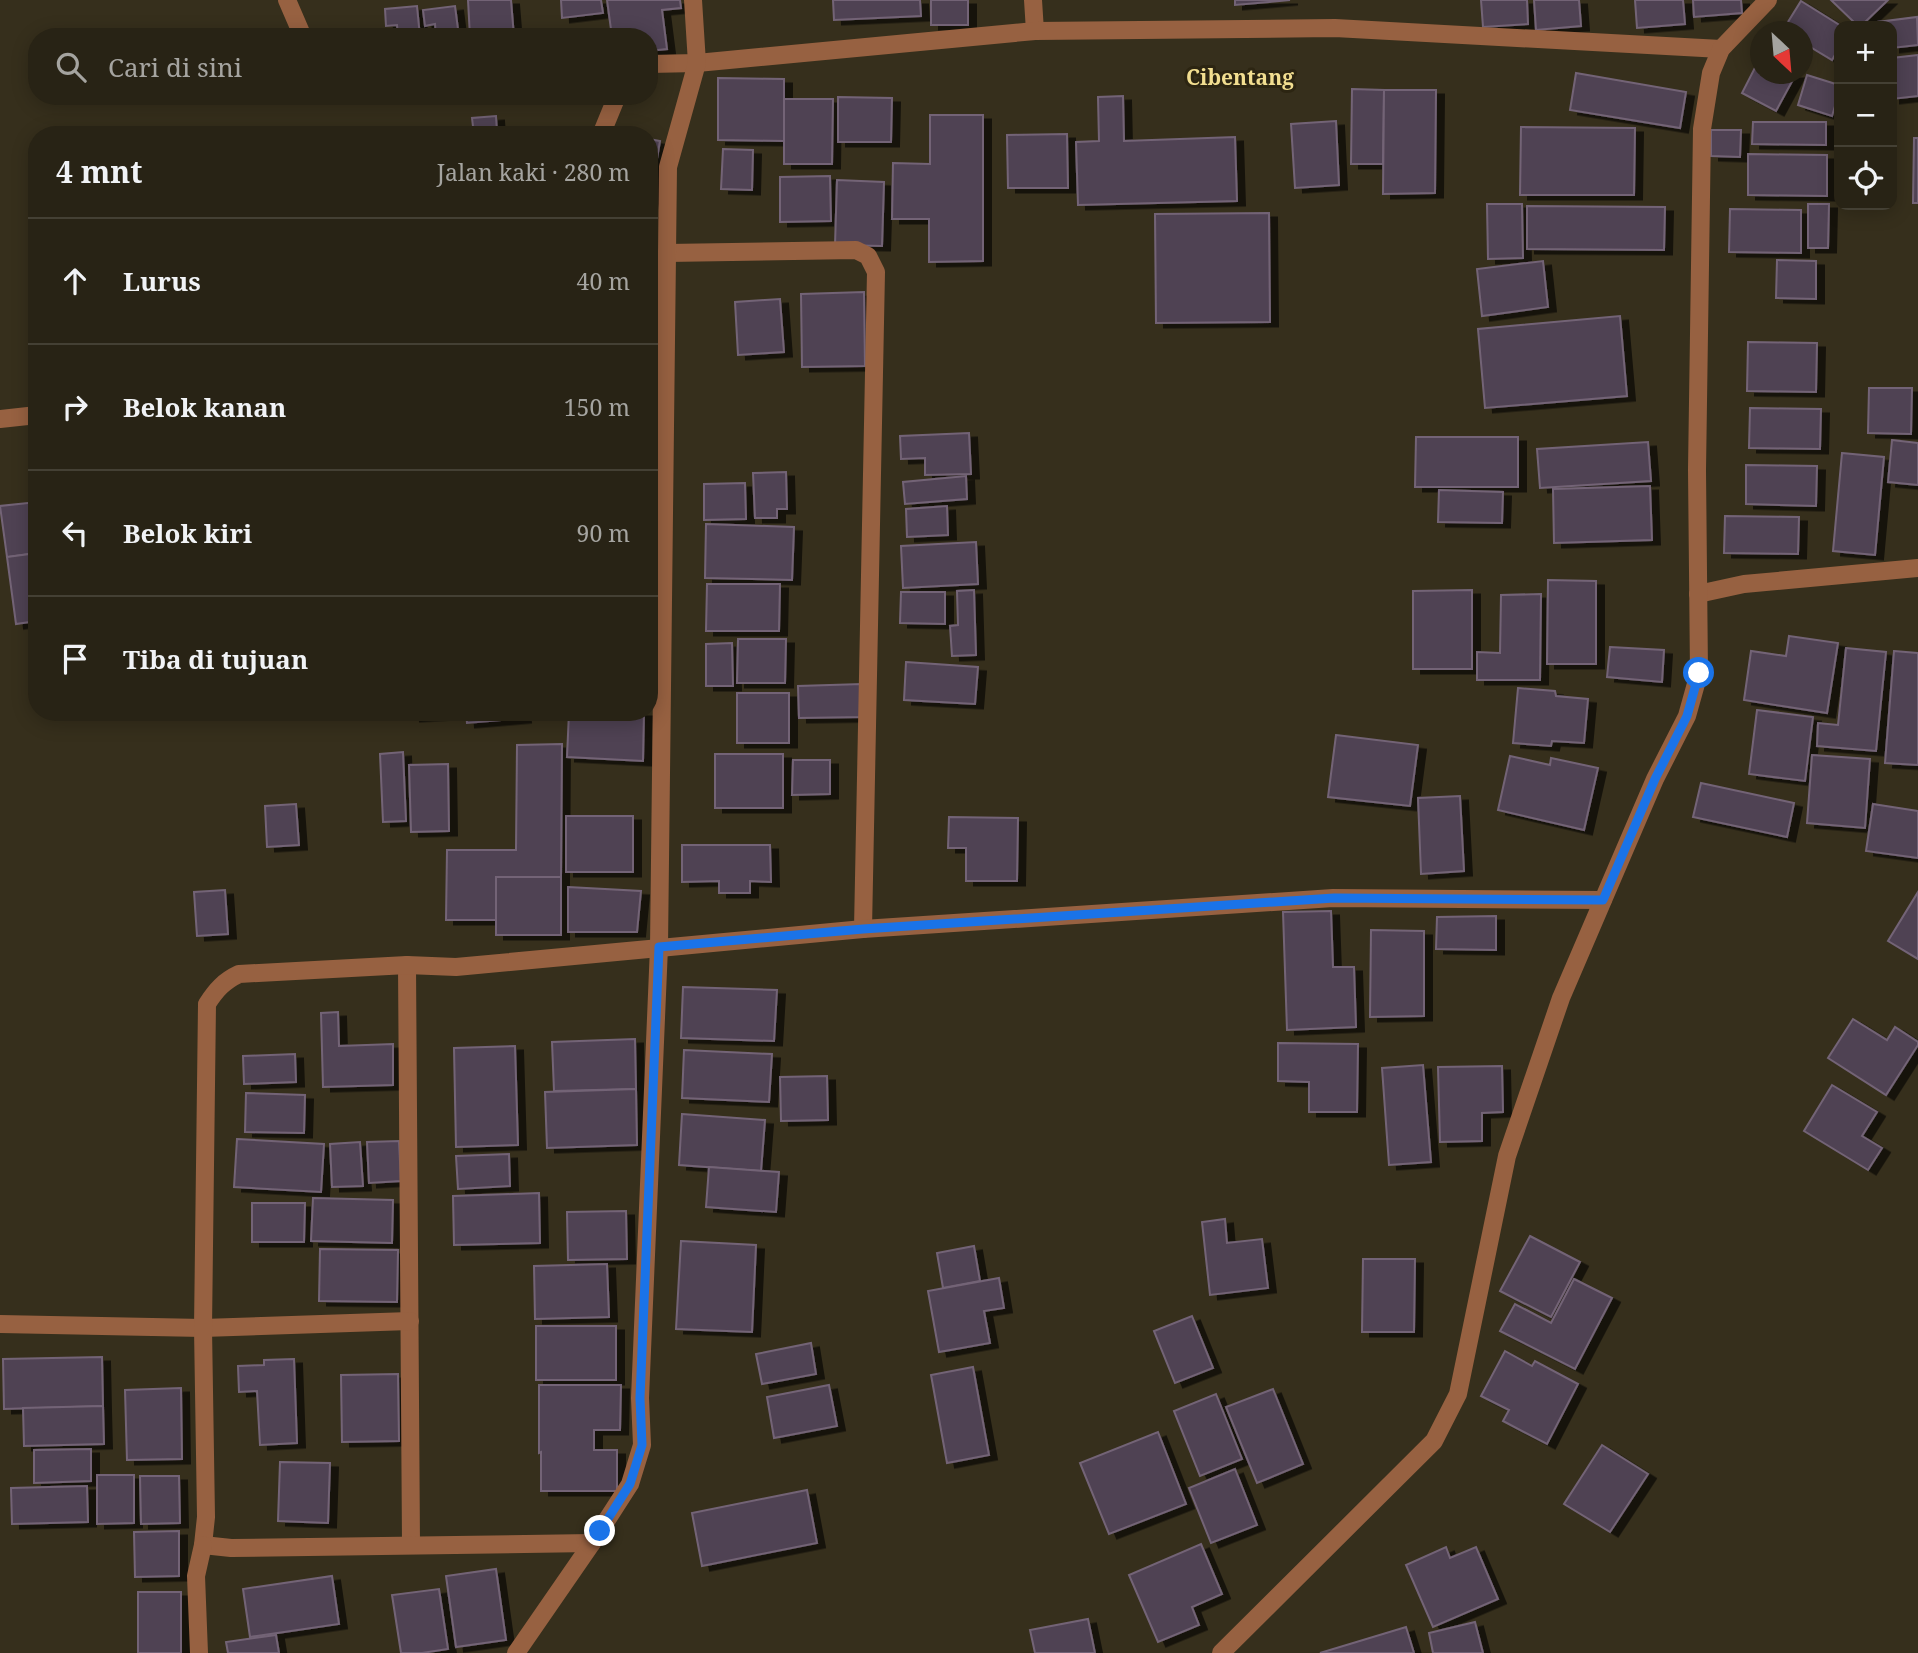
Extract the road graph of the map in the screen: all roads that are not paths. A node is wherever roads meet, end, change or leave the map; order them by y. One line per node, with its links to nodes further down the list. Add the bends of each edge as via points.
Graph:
1 (286, 0): 5 (street)
2 (693, 0): 8 (street)
3 (1034, 0): 6 (street)
4 (1768, 0): 7 (street)
5 (299, 28)
6 (1035, 31): 7 (street, via 1335,28); 8 (street)
7 (1721, 49): 16 (street, via 1711,73 1702,129)
8 (697, 63): 9 (street); 12 (street, via 668,167)
9 (658, 64)
10 (613, 105): 11 (street)
11 (605, 126)
12 (667, 253): 18 (street, via 856,250 868,256 876,272); 19 (street)
13 (28, 416): 14 (street)
14 (0, 419)
15 (1918, 568): 16 (street, via 1744,584)
16 (1698, 594): 17 (street, via 1699,673 1687,716)
17 (1603, 900): 18 (street, via 1334,898); 29 (street, via 1561,998 1507,1156 1458,1394 1434,1441)
18 (863, 929): 19 (street)
19 (659, 947): 20 (street, via 456,967); 24 (street, via 640,1398 642,1445 630,1484)
20 (407, 965): 21 (street); 23 (street, via 239,974 220,986 207,1004)
21 (410, 1321): 23 (street); 26 (street)
22 (0, 1324): 23 (street)
23 (203, 1328): 25 (street)
24 (592, 1543): 26 (street); 28 (street)
25 (203, 1545): 26 (street); 27 (street, via 196,1576)
26 (411, 1545)
27 (199, 1653)
28 (516, 1653)
29 (1222, 1653)

